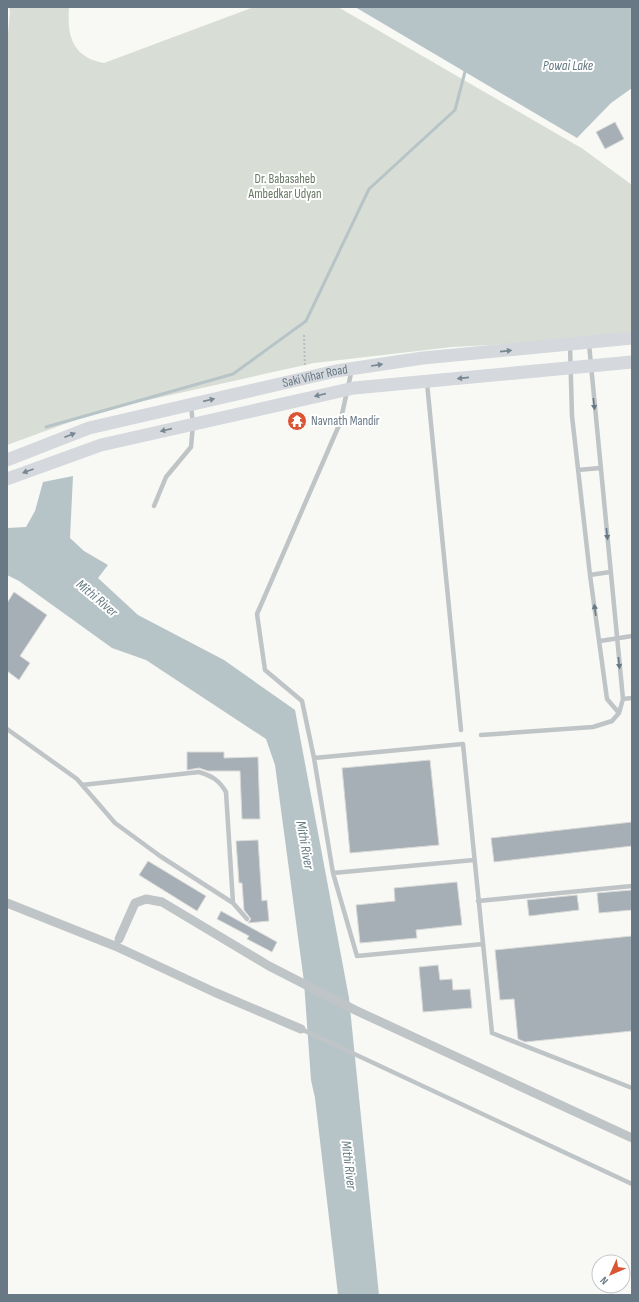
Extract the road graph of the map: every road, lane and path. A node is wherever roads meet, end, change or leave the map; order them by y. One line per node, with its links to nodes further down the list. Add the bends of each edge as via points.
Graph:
1 (304, 335): 9 (path)
2 (632, 338): 3 (main road, Saki Vihar Road)
3 (589, 342): 4 (main road, Saki Vihar Road); 6 (lane)
4 (570, 344): 7 (lane); 8 (main road, Saki Vihar Road, one-way to 4, via 423,358)
5 (632, 362): 6 (main road, Saki Vihar Road)
6 (590, 366): 7 (main road, Saki Vihar Road); 19 (lane, one-way to 19)
7 (571, 367): 10 (main road, Saki Vihar Road, one-way to 10); 20 (lane, via 572,416)
8 (352, 369): 9 (main road, Saki Vihar Road); 11 (lane)
9 (306, 378): 12 (main road, Saki Vihar Road, one-way to 9)
10 (426, 381): 11 (main road, Saki Vihar Road); 32 (lane)
11 (347, 389): 14 (main road, Saki Vihar Road, one-way to 14); 34 (lane, via 340,423 257,614 265,670 302,702)
12 (191, 405): 13 (main road, Saki Vihar Road); 14 (lane)
13 (128, 419): 15 (main road); 16 (main road, Saki Vihar Road, one-way to 13, via 89,428)
14 (193, 424): 15 (main road, Saki Vihar Road, one-way to 15); 22 (lane, via 191,447 166,477)
15 (132, 438): 18 (main road, Saki Vihar Road, via 101,445)
16 (45, 445): 17 (main road, Saki Vihar Road); 18 (main road)
17 (7, 460)
18 (50, 463): 21 (main road, Saki Vihar Road, one-way to 21)
19 (600, 468): 20 (lane); 23 (lane, one-way to 23)
20 (578, 470): 24 (lane)
21 (7, 478)
22 (154, 506)
23 (610, 572): 24 (lane); 26 (lane)
24 (590, 575): 27 (lane, one-way to 24)
25 (632, 636): 26 (lane)
26 (617, 638): 27 (lane); 29 (lane, one-way to 29)
27 (600, 641): 30 (lane, via 607,699)
28 (632, 698): 29 (lane)
29 (623, 699): 30 (lane)
30 (619, 713): 33 (lane, via 612,721 593,727)
31 (7, 729): 35 (lane)
32 (461, 730)
33 (481, 735)
34 (314, 758): 36 (lane, via 463,744); 37 (lane)
35 (82, 785): 41 (lane, via 115,823 160,856); 41 (lane, via 199,772 221,783 226,792)
36 (474, 860): 37 (lane); 39 (lane)
37 (333, 873): 44 (lane, via 357,956)
38 (632, 886): 39 (lane)
39 (478, 900): 44 (lane)
40 (7, 903): 45 (street, via 115,946)
41 (233, 903): 42 (lane)
42 (247, 919)
43 (119, 939): 47 (street, via 135,903 146,899 162,902 268,966 355,1010)
44 (483, 944): 46 (lane, via 492,1033)
45 (301, 1029): 48 (lane)
46 (632, 1088)
47 (632, 1138)
48 (632, 1184)

